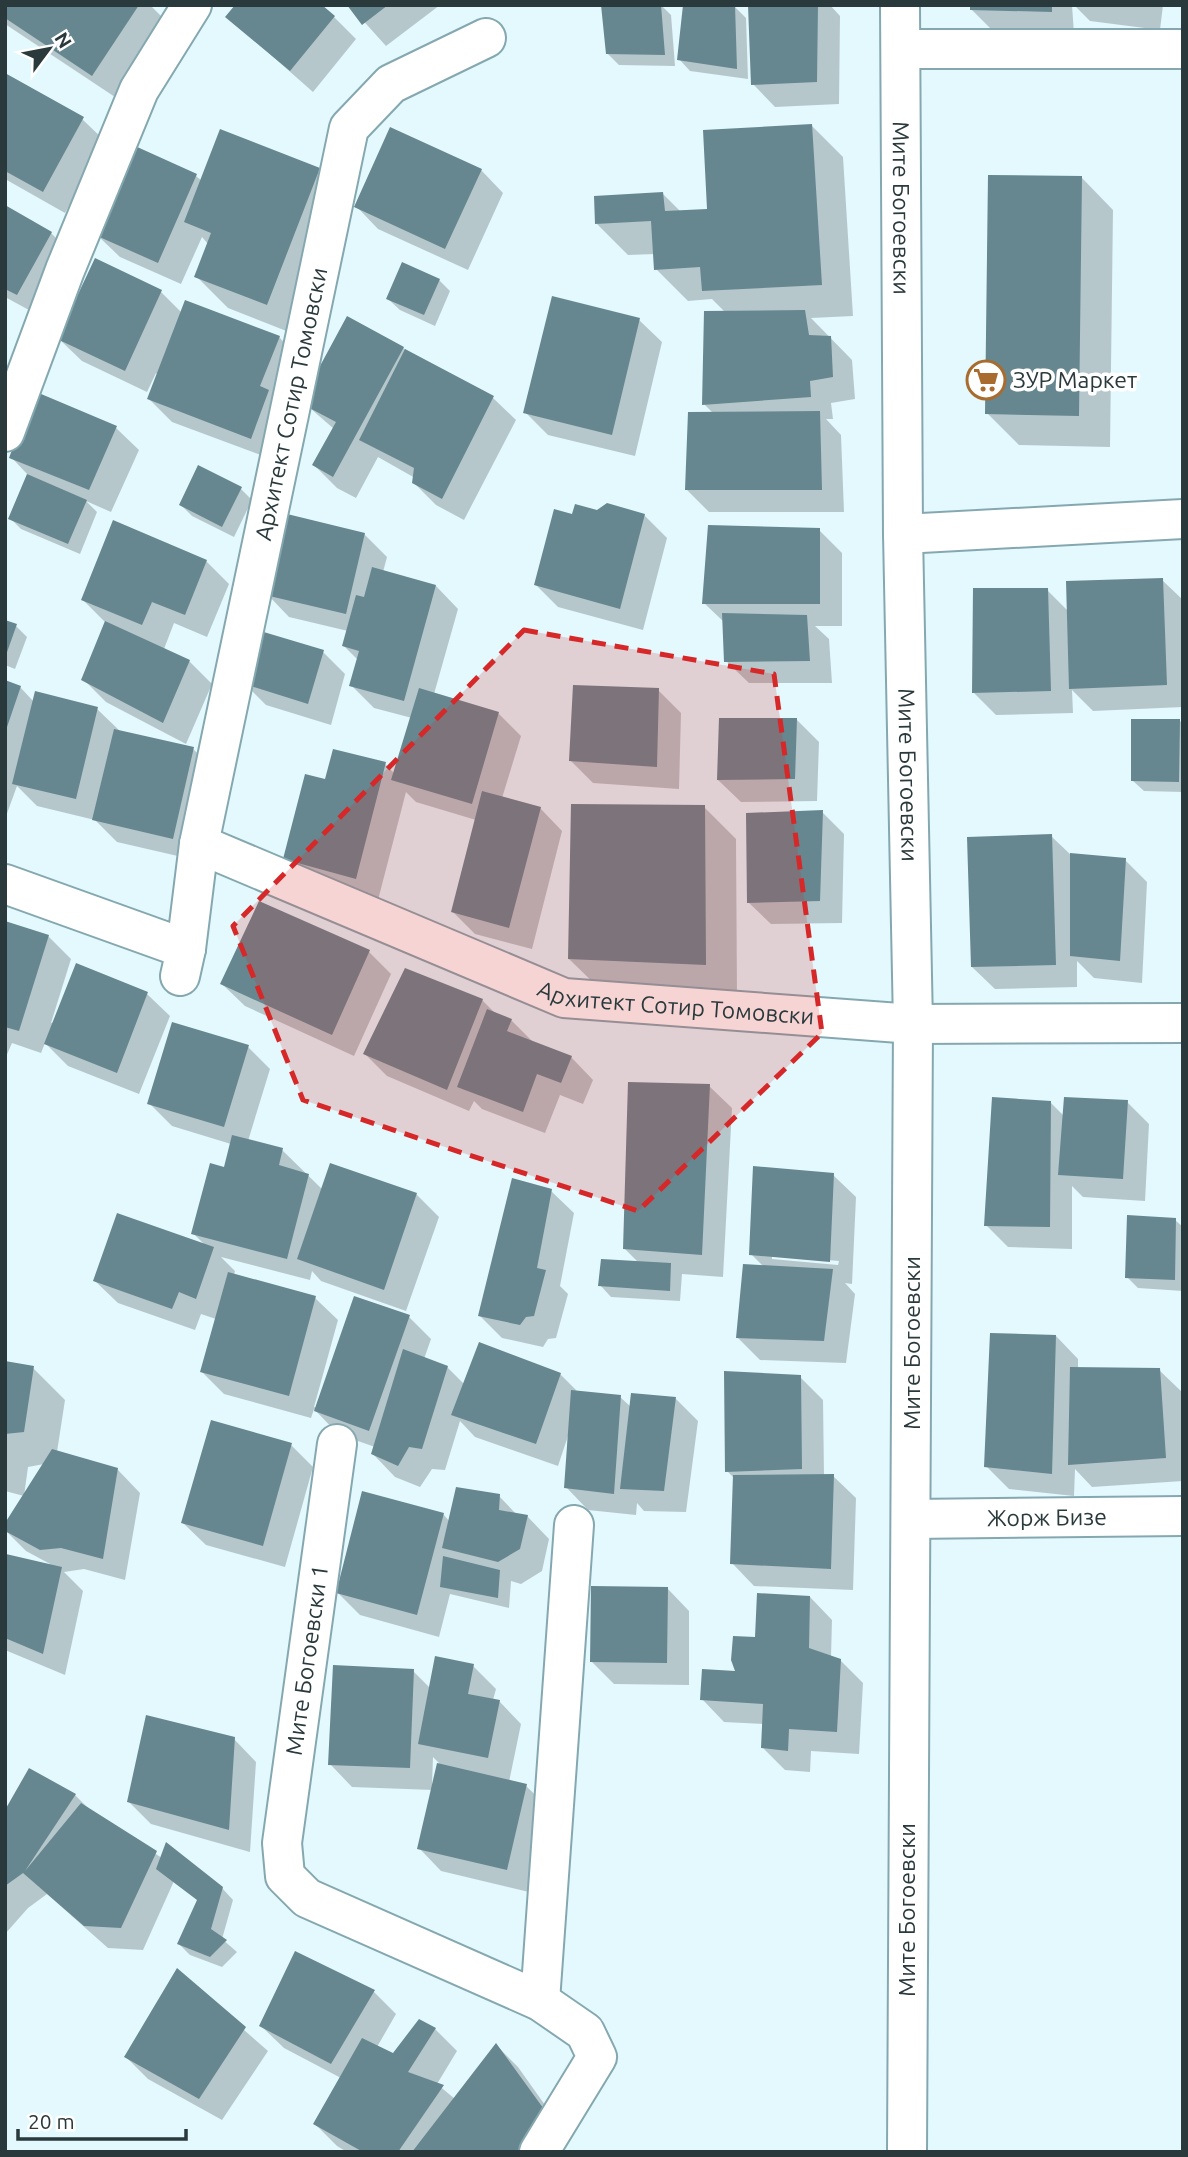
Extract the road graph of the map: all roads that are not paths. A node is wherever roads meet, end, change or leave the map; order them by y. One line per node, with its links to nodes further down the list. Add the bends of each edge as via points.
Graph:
1 (192, 5): 6 (street, via 139,90)
2 (900, 5): 4 (street, Мите Богоевски)
3 (486, 38): 9 (street, Архитект Сотир Томовски, via 391,84 349,128)
4 (901, 49): 5 (street); 8 (street, Мите Богоевски)
5 (1183, 49)
6 (5, 432)
7 (1183, 519): 8 (street)
8 (903, 534): 12 (street, Мите Богоевски)
9 (199, 844): 10 (street, Архитект Сотир Томовски, via 183,962); 12 (street, Архитект Сотир Томовски, via 564,998)
10 (5, 884)
11 (1183, 1023): 12 (street, Архитект Сотир Томовски)
12 (913, 1024): 15 (street, Мите Богоевски)
13 (337, 1444): 17 (street, Мите Богоевски 1, via 282,1843 285,1876 307,1898)
14 (1183, 1516): 15 (street, Жорж Бизе)
15 (911, 1520): 19 (street, Мите Богоевски)
16 (574, 1525): 17 (street)
17 (540, 2001): 18 (street, via 585,2032 597,2057)
18 (538, 2152)
19 (906, 2152)

